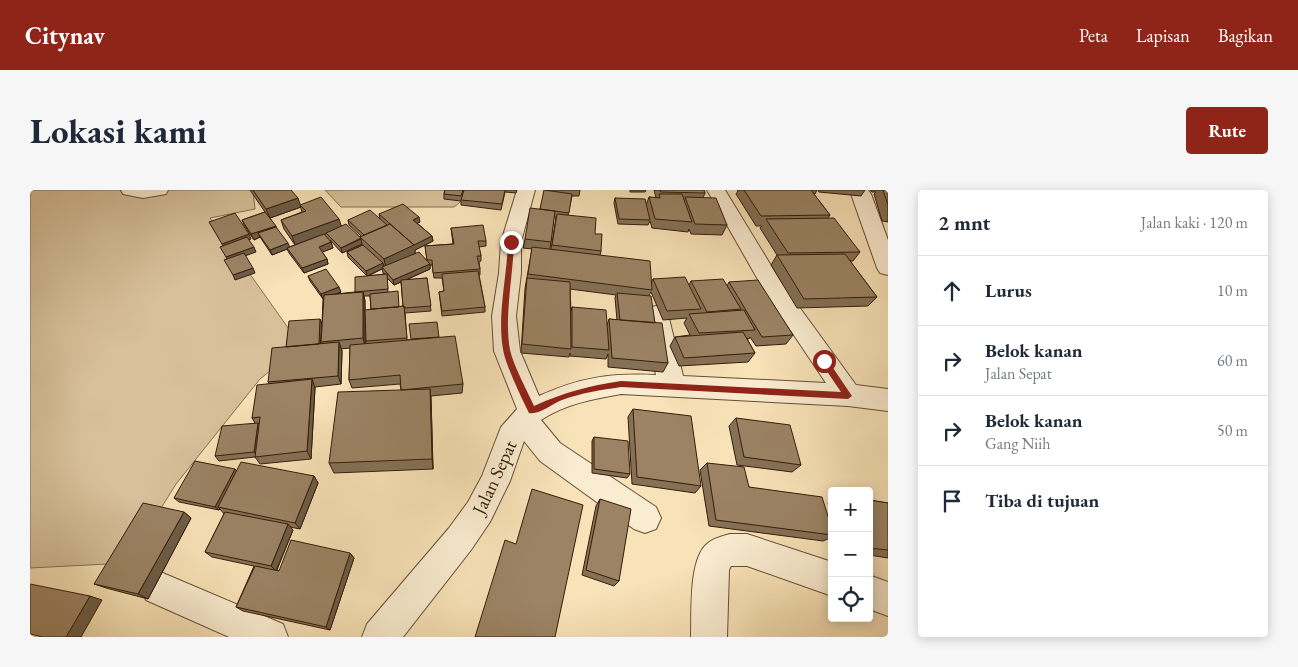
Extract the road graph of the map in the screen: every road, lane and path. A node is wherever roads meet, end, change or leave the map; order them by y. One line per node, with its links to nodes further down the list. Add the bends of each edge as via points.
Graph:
1 (130, 190): 2 (street)
2 (159, 190)
3 (526, 190): 11 (street, via 511,242 504,316 507,351)
4 (716, 190): 9 (street, via 773,287)
5 (860, 194): 6 (street)
6 (888, 268)
7 (656, 314): 8 (street)
8 (672, 387): 9 (street, Jalan Sepat); 11 (street, Jalan Sepat, via 621,384 585,389 558,399)
9 (848, 396): 10 (street, Jalan Sepat)
10 (888, 400)
11 (528, 416): 12 (street, via 550,452); 18 (street, Jalan Sepat, via 511,436 495,481 479,512)
12 (645, 518)
13 (828, 578): 19 (street, via 747,550 720,554 712,564)
14 (158, 588): 17 (street)
15 (873, 593): 16 (street)
16 (888, 599)
17 (270, 637)
18 (380, 637)
19 (708, 637)

